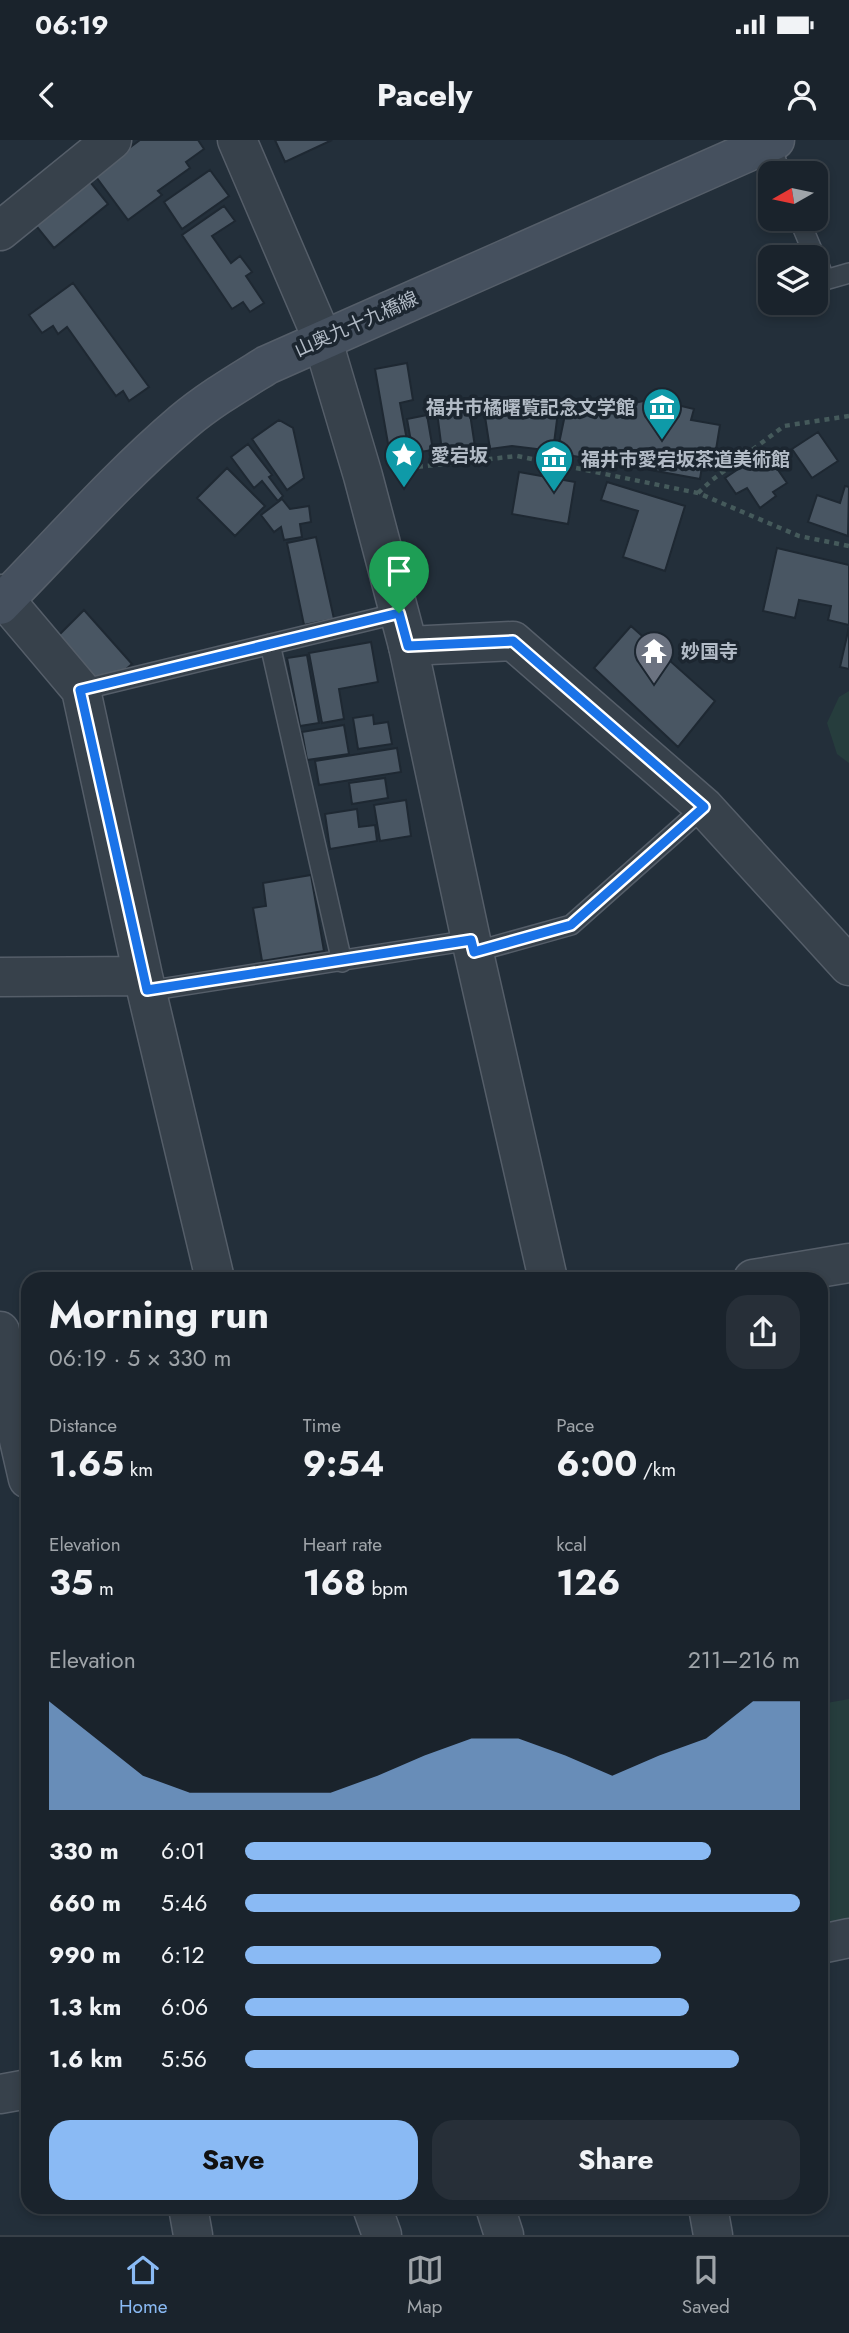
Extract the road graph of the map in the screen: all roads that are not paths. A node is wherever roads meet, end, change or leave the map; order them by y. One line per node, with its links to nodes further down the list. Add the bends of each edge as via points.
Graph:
1 (112, 140): 4 (street)
2 (237, 140): 7 (street)
3 (775, 152): 7 (main road, 山奥九十九橋線)
4 (0, 231)
5 (849, 273): 6 (lane)
6 (828, 279)
7 (322, 338): 8 (main road, 山奥九十九橋線, via 236,384 183,422); 9 (street)
8 (2, 600): 11 (street)
9 (403, 629): 10 (lane); 12 (street, via 513,641); 13 (street)
10 (270, 644): 11 (lane); 14 (lane)
11 (80, 690): 17 (street)
12 (704, 807): 13 (lane, via 571,925); 15 (street)
13 (472, 946): 14 (lane); 20 (street)
14 (342, 961): 17 (lane)
15 (849, 966)
16 (0, 977): 17 (street)
17 (145, 983): 19 (street)
18 (849, 1262): 21 (street)
19 (213, 1272)
20 (546, 1272)
21 (793, 1272)
22 (0, 1331): 23 (street)
23 (13, 1405): 24 (street)
24 (21, 1444)
25 (849, 1938): 26 (street)
26 (828, 1942)
27 (21, 2090): 28 (street)
28 (0, 2094)
29 (189, 2214): 33 (street)
30 (374, 2214): 34 (street)
31 (497, 2214): 35 (street)
32 (709, 2214): 36 (street)
33 (193, 2235)
34 (382, 2235)
35 (504, 2235)
36 (713, 2235)

